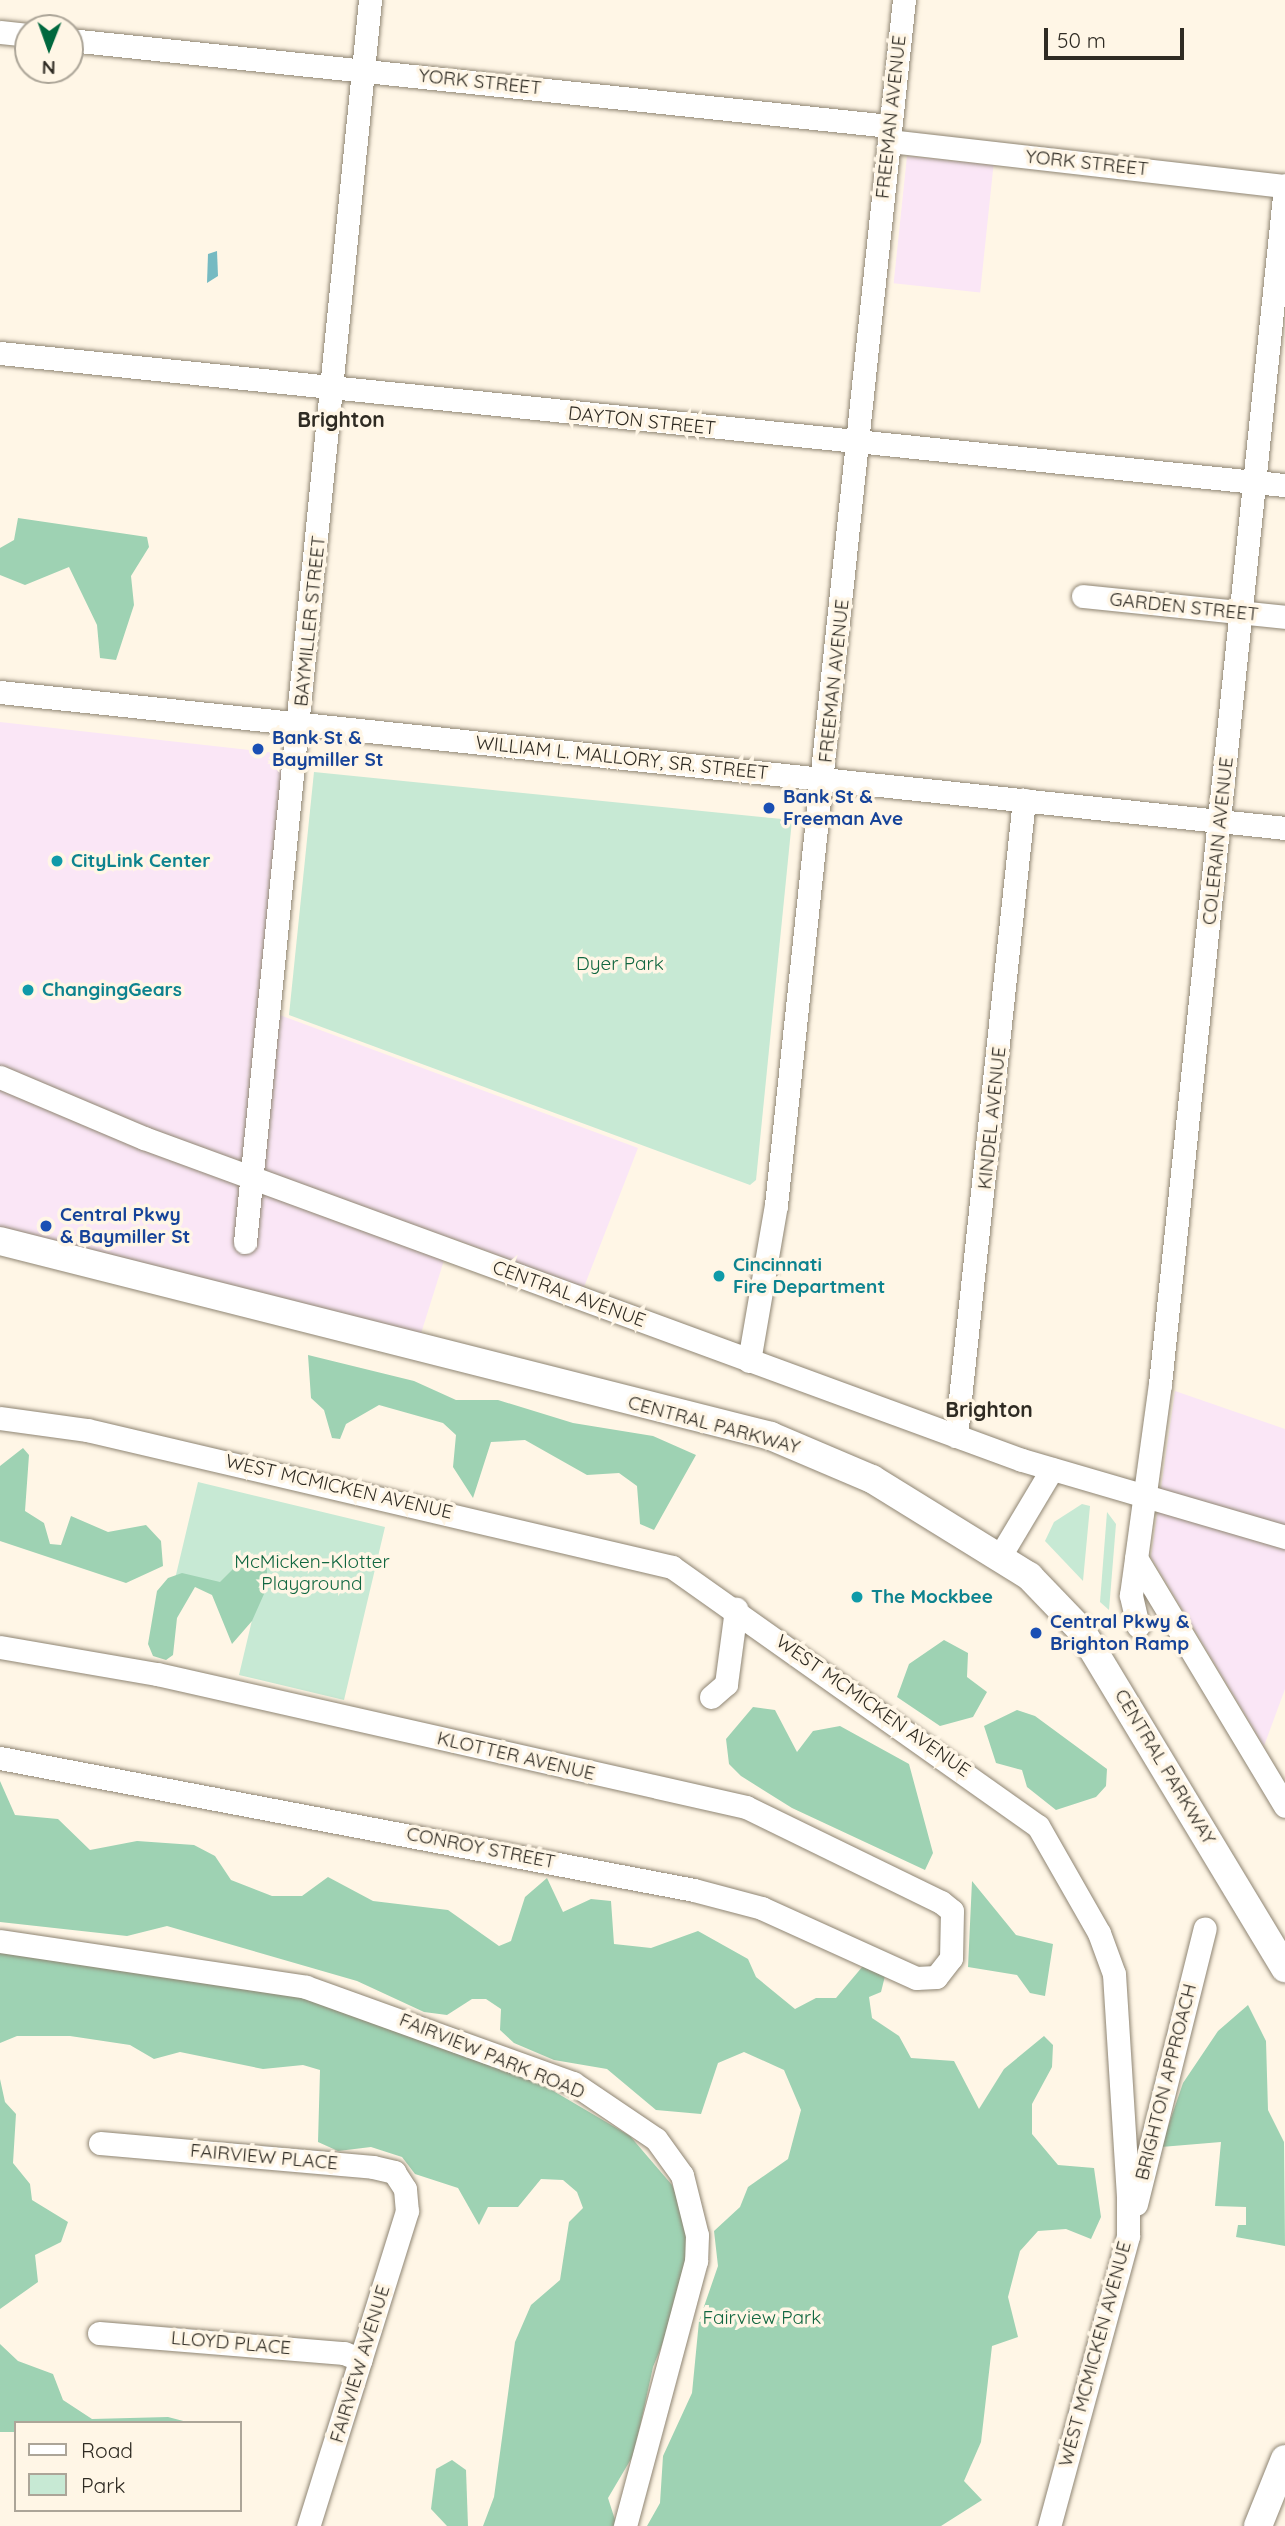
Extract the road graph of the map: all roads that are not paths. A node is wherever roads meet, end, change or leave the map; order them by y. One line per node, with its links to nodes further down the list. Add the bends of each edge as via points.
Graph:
1 (370, 0): 4 (street, BAYMILLER STREET)
2 (904, 0): 5 (street, FREEMAN AVENUE)
3 (84, 41): 4 (street, YORK STREET)
4 (363, 69): 5 (street, YORK STREET); 8 (street, BAYMILLER STREET)
5 (889, 133): 6 (street, YORK STREET); 9 (street, FREEMAN AVENUE)
6 (1285, 186): 10 (street, COLERAIN AVENUE)
7 (0, 353): 8 (street, DAYTON STREET)
8 (333, 388): 9 (street, DAYTON STREET); 16 (street, BAYMILLER STREET)
9 (857, 442): 10 (street, DAYTON STREET); 17 (street, FREEMAN AVENUE)
10 (1256, 482): 11 (street, DAYTON STREET); 13 (street, COLERAIN AVENUE)
11 (1285, 485)
12 (1083, 596): 13 (street, GARDEN STREET)
13 (1243, 613): 14 (street, GARDEN STREET); 19 (street, COLERAIN AVENUE)
14 (1285, 617)
15 (0, 692): 16 (street, WILLIAM L. MALLORY, SR. STREET)
16 (300, 725): 17 (street, WILLIAM L. MALLORY, SR. STREET); 22 (street, BAYMILLER STREET)
17 (824, 779): 18 (street, WILLIAM L. MALLORY, SR. STREET); 25 (street, FREEMAN AVENUE, via 776,1205)
18 (1024, 800): 19 (street, WILLIAM L. MALLORY, SR. STREET); 27 (street, KINDEL AVENUE)
19 (1220, 821): 20 (street, WILLIAM L. MALLORY, SR. STREET); 29 (street, COLERAIN AVENUE)
20 (1285, 828)
21 (0, 1077): 22 (street, CENTRAL AVENUE)
22 (254, 1176): 24 (street, BAYMILLER STREET); 25 (street, CENTRAL AVENUE)
23 (0, 1241): 31 (main road, CENTRAL PARKWAY, via 771,1436 872,1479)
24 (245, 1242)
25 (749, 1361): 27 (street, CENTRAL AVENUE)
26 (0, 1419): 33 (street, WEST MCMICKEN AVENUE, via 87,1430 642,1557 697,1580)
27 (956, 1436): 28 (street, CENTRAL AVENUE)
28 (1052, 1469): 29 (street, CENTRAL AVENUE); 31 (street)
29 (1144, 1495): 30 (street, CENTRAL AVENUE); 32 (street)
30 (1285, 1537)
31 (1000, 1556): 41 (main road, CENTRAL PARKWAY, via 1051,1596 1081,1630)
32 (1136, 1558): 34 (street, via 1131,1595); 38 (street)
33 (736, 1609): 36 (street, via 726,1684); 45 (street, WEST MCMICKEN AVENUE, via 1021,1809 1055,1851 1114,1974)
34 (1138, 1626)
35 (0, 1647): 42 (street, KLOTTER AVENUE, via 157,1674 746,1807 941,1902 952,1911 954,1925)
36 (711, 1697)
37 (0, 1758): 42 (street, CONROY STREET, via 694,1889 762,1908 916,1978)
38 (1285, 1806)
39 (1205, 1928): 45 (street, BRIGHTON APPROACH)
40 (0, 1941): 50 (street, FAIRVIEW PARK ROAD, via 306,1987 573,2083 656,2139 682,2175 697,2235 696,2261)
41 (1285, 1968)
42 (946, 1969)
43 (100, 2143): 44 (street, FAIRVIEW PLACE, via 386,2169 399,2179)
44 (408, 2201): 47 (street, FAIRVIEW AVENUE)
45 (1128, 2236): 51 (street, WEST MCMICKEN AVENUE)
46 (99, 2333): 47 (street, LLOYD PLACE, via 344,2353)
47 (361, 2360): 49 (street, FAIRVIEW AVENUE)
48 (1285, 2459): 52 (main road)
49 (308, 2526)
50 (625, 2526)
51 (1049, 2526)
52 (1258, 2526)

